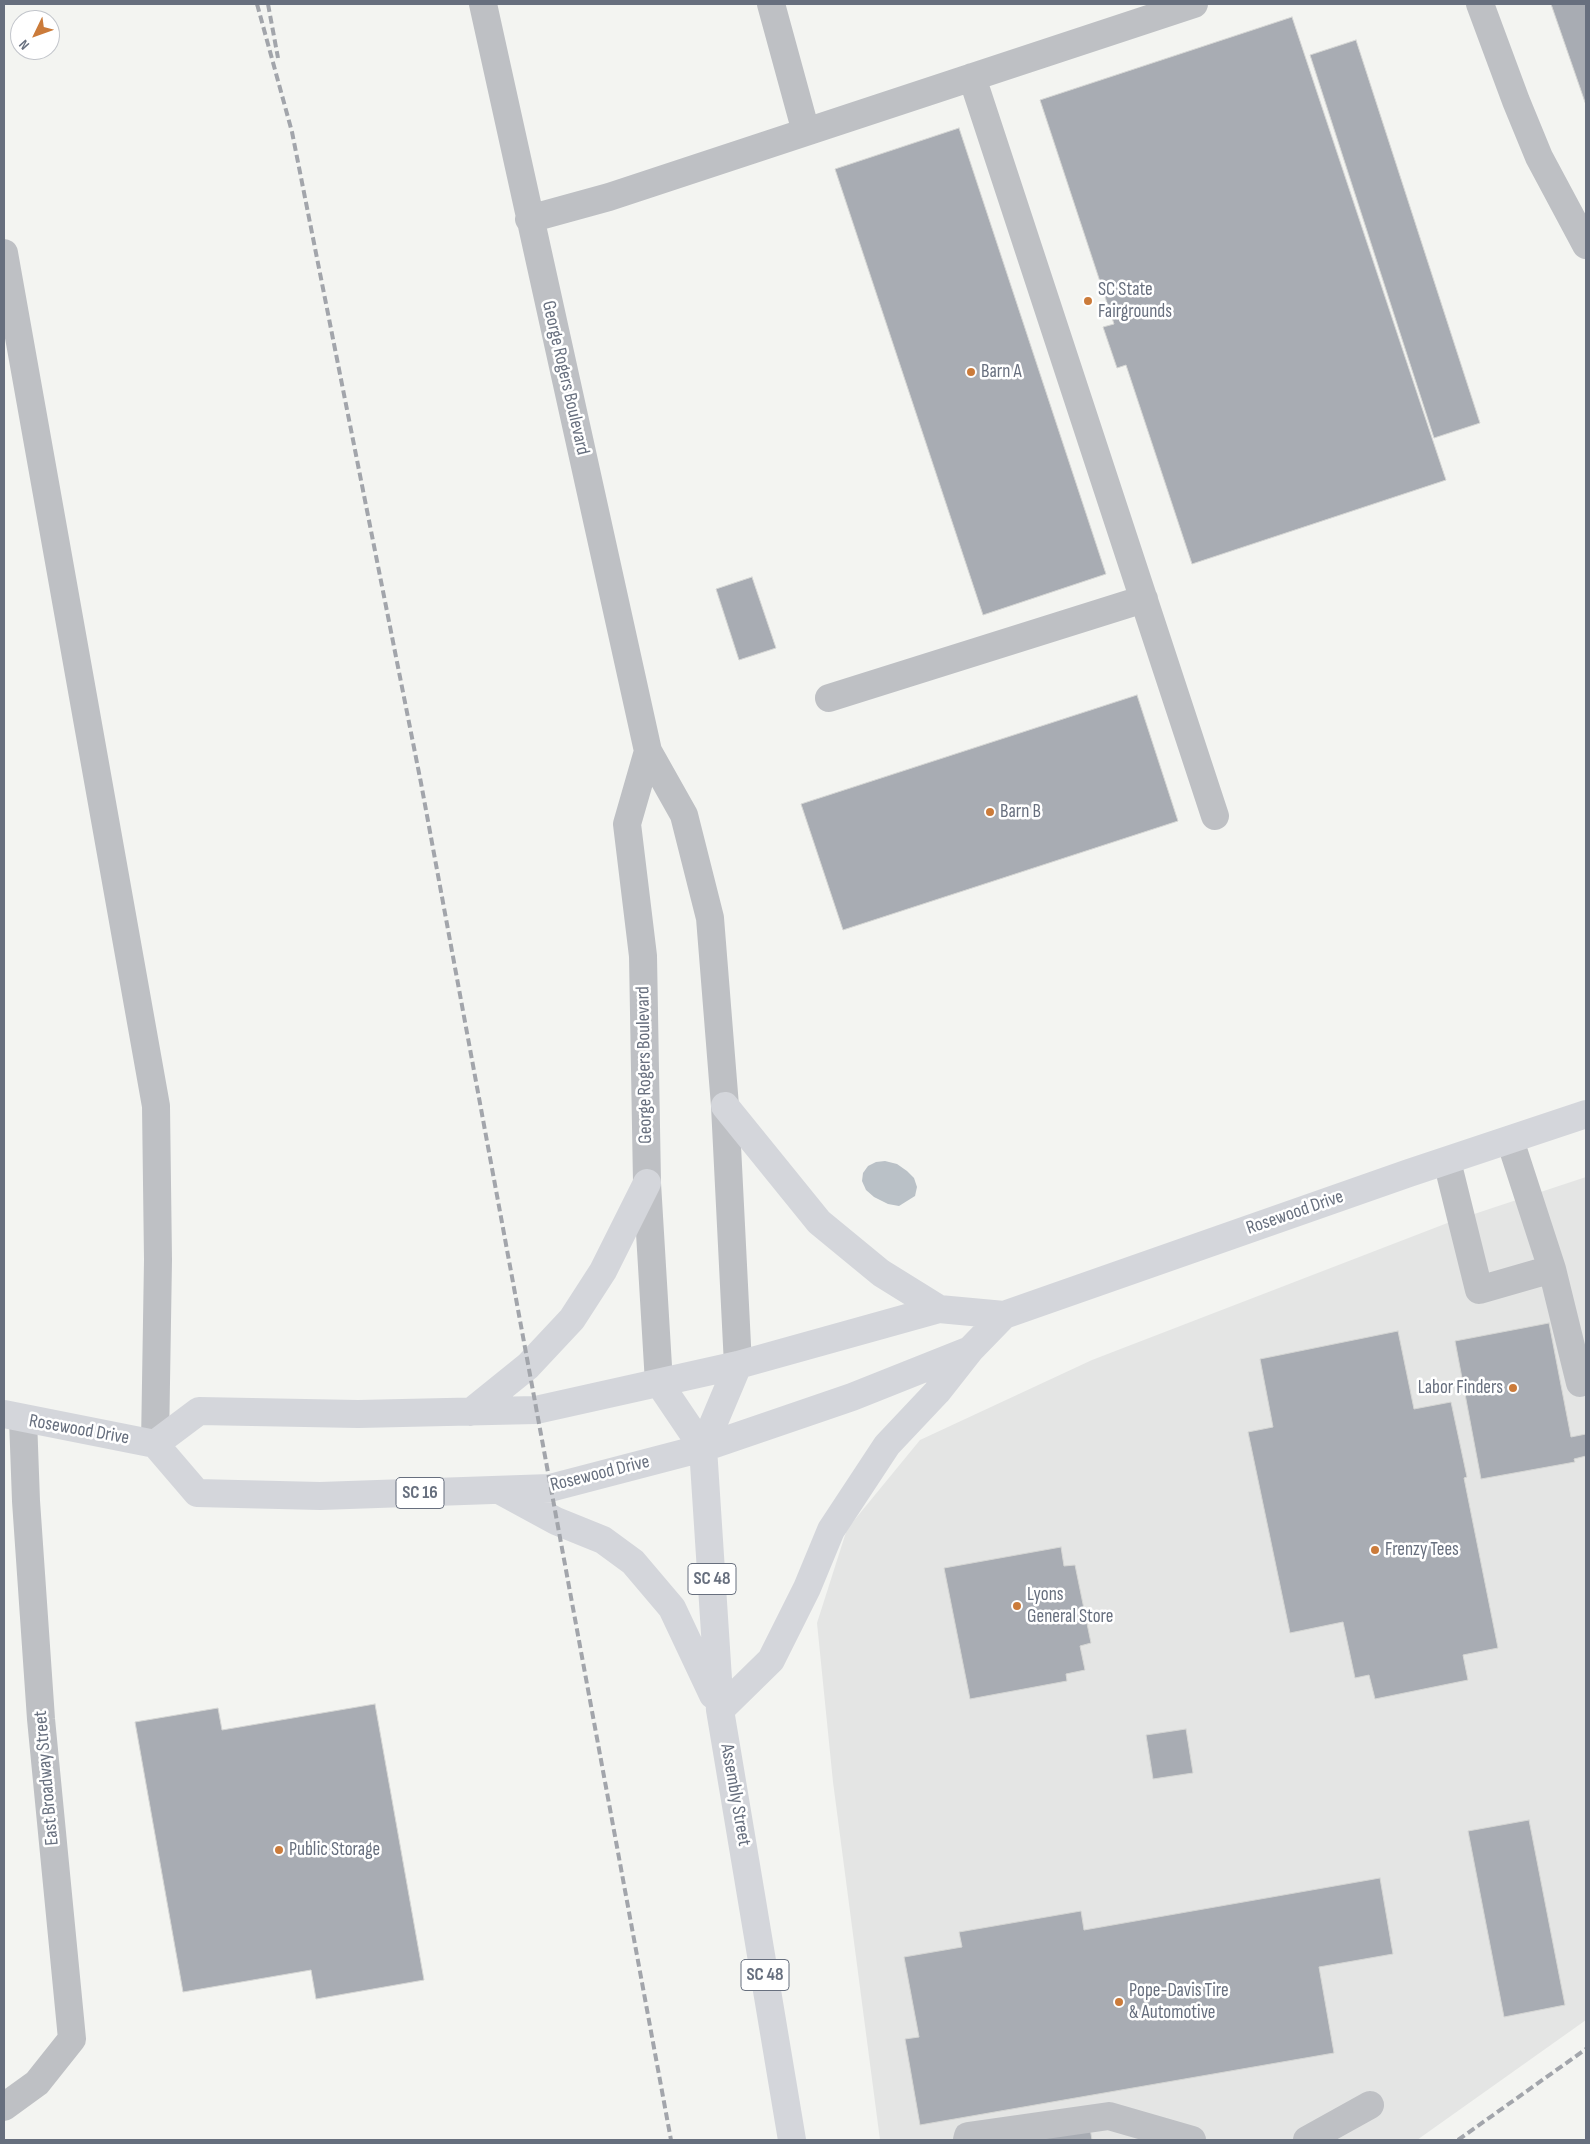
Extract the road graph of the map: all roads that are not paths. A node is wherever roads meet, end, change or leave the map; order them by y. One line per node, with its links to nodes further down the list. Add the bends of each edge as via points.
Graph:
1 (483, 4): 7 (street, George Rogers Boulevard)
2 (771, 4): 6 (street)
3 (1194, 4): 5 (street)
4 (1480, 4): 8 (street, via 1539,157)
5 (972, 77): 6 (street); 10 (street)
6 (806, 132): 7 (street, via 609,197)
7 (529, 219): 12 (street, George Rogers Boulevard)
8 (1586, 245)
9 (4, 253): 28 (street, via 156,1106)
10 (1144, 599): 11 (street); 13 (street)
11 (830, 698)
12 (648, 751): 14 (street, George Rogers Boulevard, via 684,815 710,918); 18 (street, George Rogers Boulevard, via 627,824 643,956)
13 (1215, 816)
14 (724, 1106): 20 (main road, via 819,1222 881,1273); 23 (street, George Rogers Boulevard)
15 (1586, 1114): 16 (main road, Rosewood Drive)
16 (1510, 1140): 17 (main road, Rosewood Drive); 19 (street)
17 (1447, 1161): 19 (street, via 1479,1290); 21 (main road, Rosewood Drive)
18 (647, 1183): 24 (street, George Rogers Boulevard); 26 (main road, via 603,1271 572,1319 528,1366)
19 (1552, 1268): 25 (street)
20 (939, 1309): 21 (main road, Rosewood Drive); 23 (main road, Rosewood Drive)
21 (1004, 1315): 22 (main road, Rosewood Drive)
22 (970, 1350): 29 (main road, Rosewood Drive / SC 16, via 852,1397); 31 (main road, via 937,1392 887,1445 831,1530 807,1588 771,1660)
23 (738, 1366): 24 (main road, Rosewood Drive); 29 (main road, Assembly Street)
24 (659, 1383): 26 (main road, Rosewood Drive, via 536,1410); 29 (main road)
25 (1580, 1383)
26 (471, 1412): 28 (main road, Rosewood Drive, via 199,1411)
27 (13, 1417): 28 (main road, Rosewood Drive); 33 (street, East Broadway Street, via 26,1501 41,1719 72,2039 37,2083)
28 (155, 1444): 30 (main road, Rosewood Drive / SC 16, via 197,1493 320,1496)
29 (703, 1448): 30 (main road, Rosewood Drive / SC 16, via 550,1488); 31 (main road, Assembly Street / SC 48)
30 (500, 1490): 31 (main road, via 556,1521 603,1540 633,1562 672,1608)
31 (720, 1710): 34 (main road, Assembly Street / SC 48)
32 (1370, 2105): 37 (street)
33 (4, 2107)
34 (792, 2140)
35 (967, 2140): 36 (street, via 968,2136 1109,2116)
36 (1192, 2140)
37 (1307, 2140)

